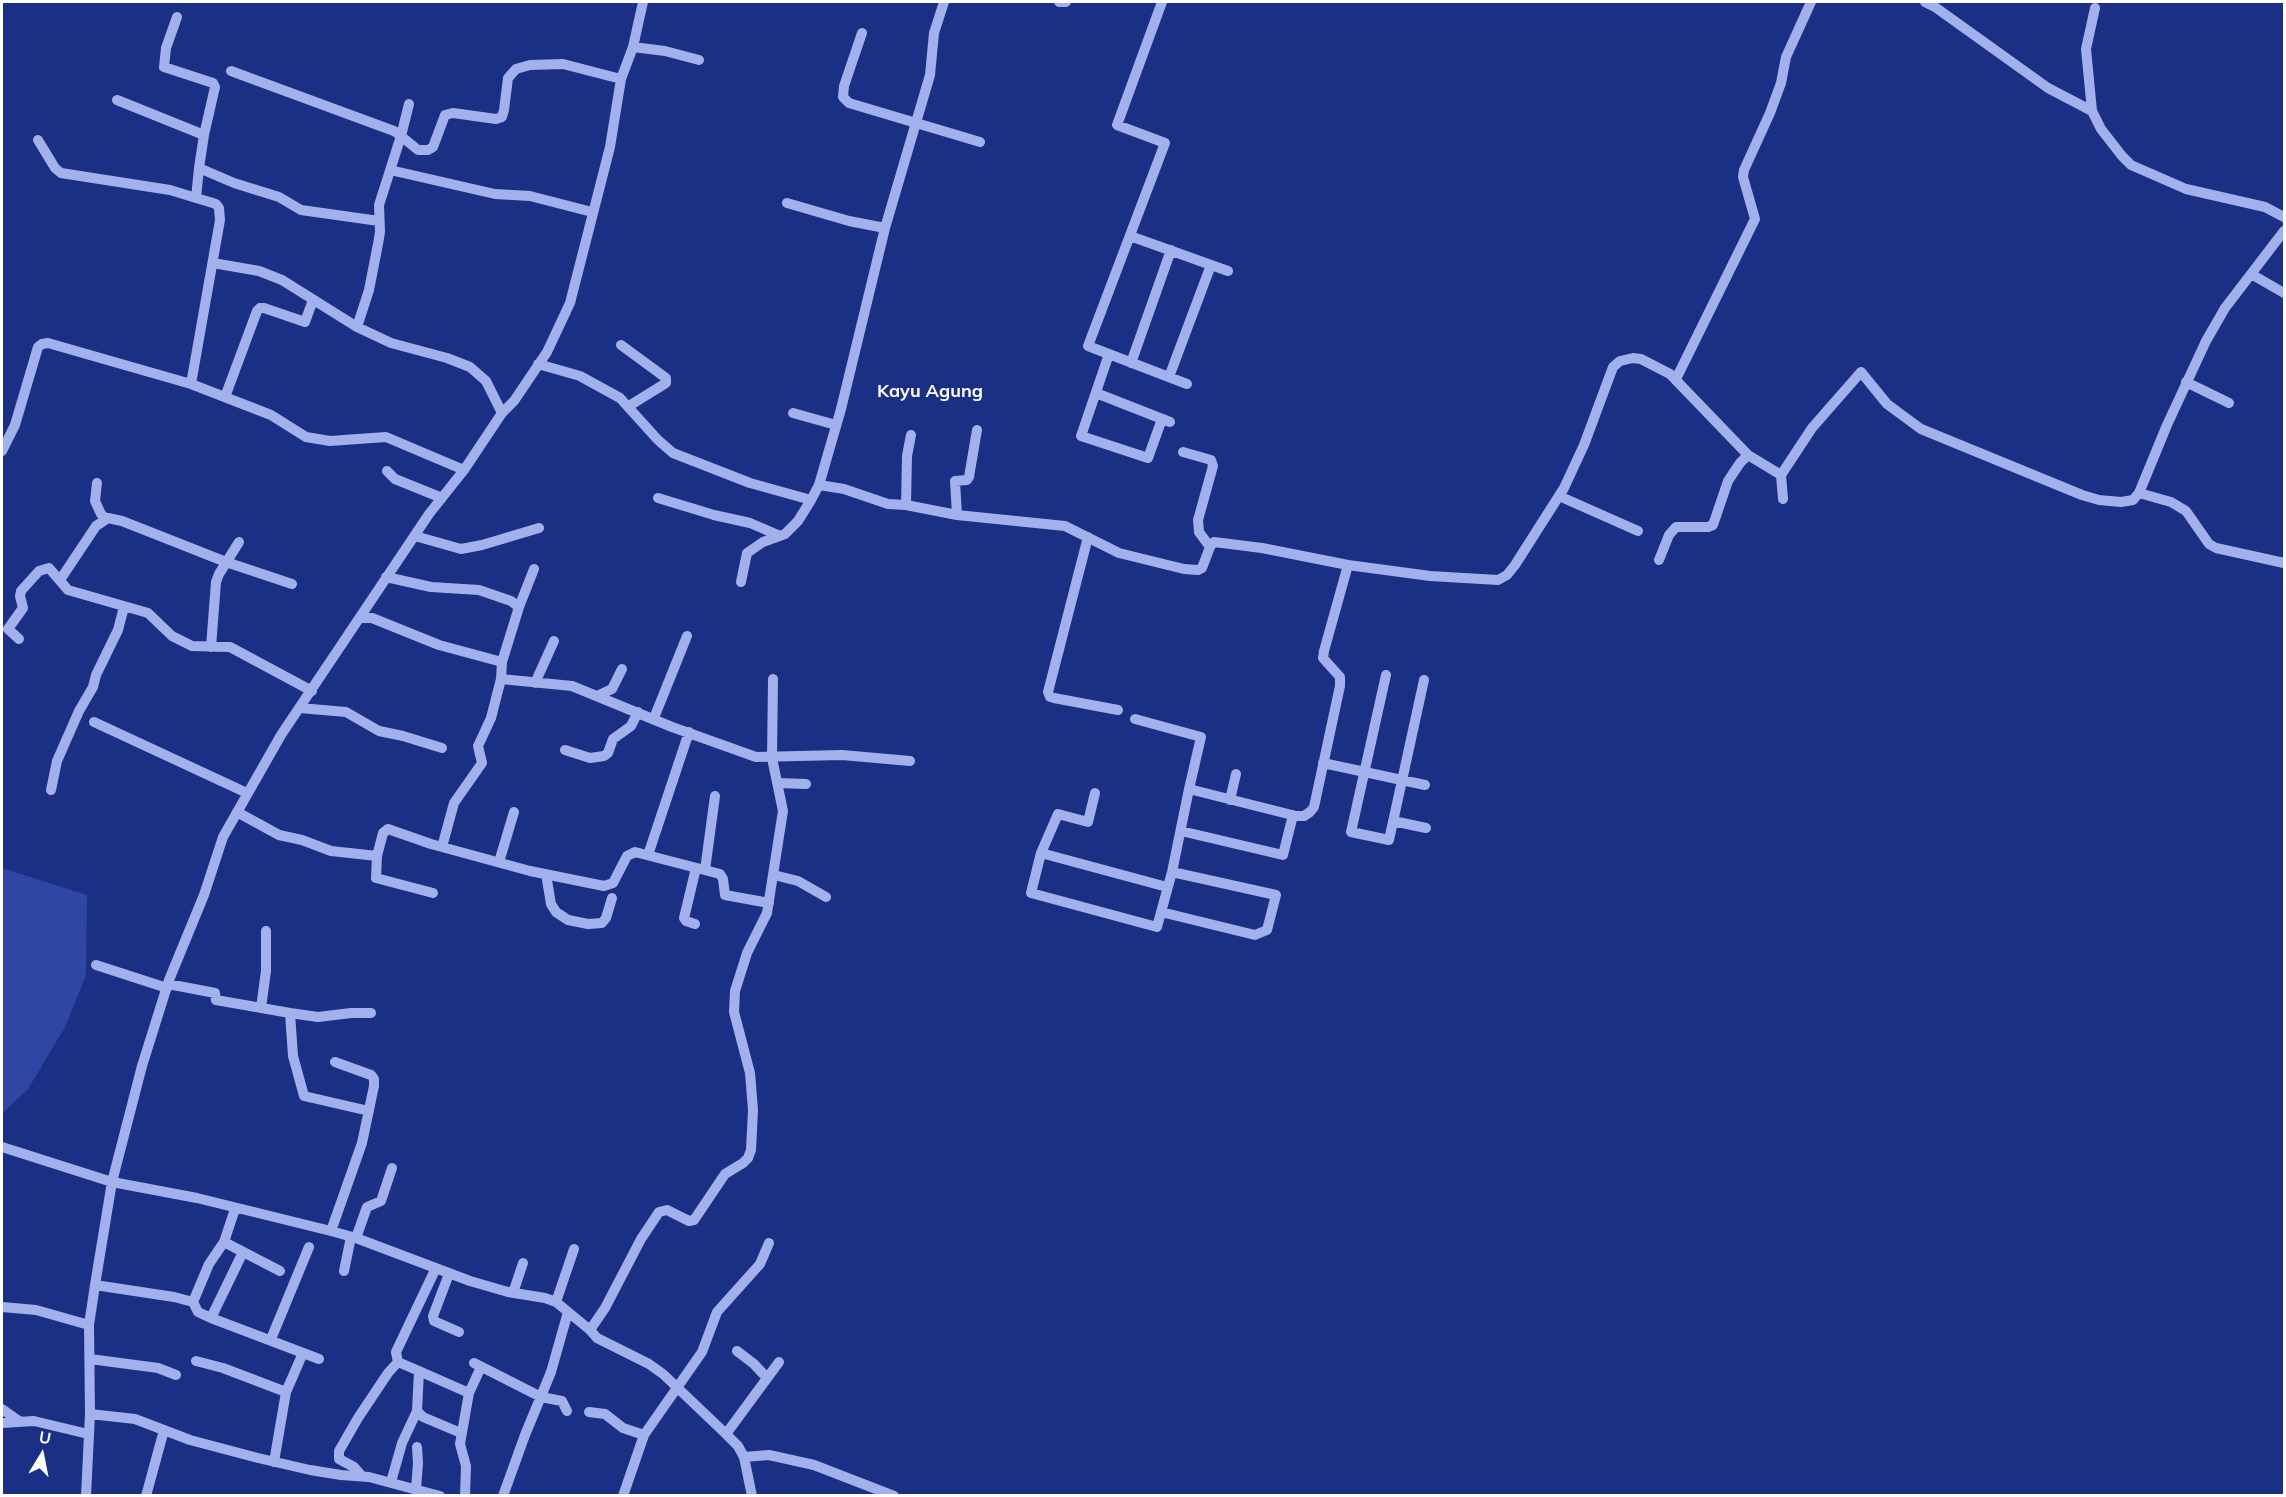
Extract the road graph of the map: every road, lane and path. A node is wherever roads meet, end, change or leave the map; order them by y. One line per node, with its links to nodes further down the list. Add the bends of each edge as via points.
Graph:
1 (644, 2): 11 (street)
2 (944, 2): 18 (street, via 934,33 930,75)
3 (1059, 2): 4 (street)
4 (1066, 2)
5 (1162, 2): 32 (street, via 1117,125 1166,143)
6 (1811, 2): 46 (street, via 1786,57 1765,126 1744,170 1755,219)
7 (1925, 2): 17 (street, via 2048,88)
8 (2095, 8): 17 (street, via 2086,57)
9 (177, 17): 19 (street, via 164,67 214,85)
10 (862, 33): 18 (street, via 843,97 855,106)
11 (633, 47): 12 (street); 14 (street)
12 (699, 60)
13 (231, 71): 20 (street)
14 (621, 79): 20 (street, via 563,64 530,65 516,69 508,78 500,118 445,115 433,147 428,150 418,150); 27 (street, via 610,147)
15 (117, 100): 19 (street)
16 (409, 104): 20 (street)
17 (2092, 111): 28 (street, via 2101,129 2131,165 2186,189 2265,207)
18 (915, 123): 22 (street); 30 (street)
19 (204, 135): 23 (street)
20 (401, 136): 24 (street)
21 (38, 140): 25 (street, via 61,173 159,188)
22 (980, 142)
23 (199, 168): 25 (street); 29 (street, via 279,197 301,210)
24 (390, 170): 27 (street, via 495,194 530,196); 29 (street, via 379,205)
25 (196, 198): 34 (street, via 216,204 221,213)
26 (787, 203): 30 (street)
27 (592, 212): 44 (street, via 570,303)
28 (2284, 216)
29 (379, 221): 40 (street, via 369,290)
30 (885, 228): 56 (street)
31 (2284, 231): 37 (street)
32 (1130, 236): 33 (street); 42 (street, via 1088,346)
33 (1170, 250): 35 (street); 43 (street)
34 (213, 263): 39 (street, via 269,275); 48 (street)
35 (1211, 265): 36 (street); 45 (street)
36 (1228, 271)
37 (2251, 274): 38 (street); 47 (street, via 2225,308)
38 (2284, 293)
39 (313, 300): 40 (street); 51 (street, via 305,322 264,308 256,311)
40 (357, 327): 54 (street, via 391,343 470,367 486,381)
41 (621, 345): 53 (street, via 666,378 666,383)
42 (1109, 354): 43 (street); 50 (street)
43 (1131, 363): 45 (street)
44 (538, 364): 53 (street, via 580,376); 54 (street)
45 (1169, 378): 49 (street)
46 (1676, 379): 61 (street); 68 (street, via 1641,358 1620,361 1613,367 1584,445)
47 (2186, 382): 52 (street); 67 (street)
48 (191, 384): 51 (street); 59 (street, via 79,350 42,344 15,425)
49 (1187, 384)
50 (1096, 393): 50 (street, via 1081,436 1148,458 1166,420)
51 (225, 397): 62 (street, via 271,415 306,437 330,441 386,437)
52 (2229, 402)
53 (629, 406): 72 (street, via 673,453 750,483)
54 (502, 413): 62 (street)
55 (793, 413): 56 (street)
56 (836, 425): 66 (street)
57 (977, 430): 74 (street, via 969,477 955,481)
58 (911, 435): 73 (street)
59 (2, 451)
60 (1183, 452): 82 (street, via 1211,460 1213,466 1198,520 1199,532)
61 (1748, 455): 64 (street); 83 (street, via 1728,481 1713,525 1676,526)
62 (464, 470): 69 (street)
63 (387, 471): 69 (street)
64 (1781, 475): 67 (street, via 1812,428 1861,372 1896,412 1930,433 2099,500 2126,502); 71 (street)
65 (97, 483): 75 (street, via 95,501)
66 (819, 486): 72 (street); 73 (street)
67 (2139, 493): 85 (street, via 2171,502 2186,511 2216,548)
68 (1559, 496): 77 (street); 86 (street, via 1502,579 1430,576)
69 (442, 498): 79 (street)
70 (658, 498): 78 (street, via 756,524)
71 (1783, 499)
72 (811, 500): 78 (street, via 794,525)
73 (906, 506): 74 (street)
74 (957, 515): 80 (street, via 1065,526)
75 (106, 519): 84 (street, via 122,521); 89 (street, via 96,526)
76 (539, 528): 79 (street, via 461,549)
77 (1638, 531)
78 (778, 535): 90 (street, via 747,553)
79 (415, 536): 88 (street)
80 (1088, 537): 82 (street, via 1119,553 1198,570); 109 (street, via 1048,692 1050,697)
81 (239, 542): 84 (street)
82 (1210, 547): 86 (street, via 1214,543 1226,544)
83 (1659, 560)
84 (226, 562): 91 (street); 98 (street, via 216,582)
85 (2284, 563)
86 (1348, 565): 119 (street, via 1323,658 1340,678)
87 (534, 569): 92 (street)
88 (386, 577): 92 (street, via 423,586 479,590); 94 (street)
89 (60, 580): 93 (street, via 68,590); 96 (street, via 45,568 23,588 23,608 8,629)
90 (741, 582)
91 (292, 584)
92 (519, 606): 99 (street)
93 (124, 607): 98 (street, via 148,613 181,642); 127 (street, via 118,630 57,761)
94 (361, 618): 99 (street, via 372,618 439,645); 106 (street)
95 (687, 636): 111 (street)
96 (19, 639)
97 (554, 641): 105 (street)
98 (211, 647): 106 (street, via 233,648)
99 (502, 662): 102 (street)
100 (622, 669): 107 (street, via 612,689)
101 (1386, 675): 120 (street)
102 (501, 679): 105 (street); 138 (street, via 491,718 478,746 482,763 454,803)
103 (773, 679): 117 (street)
104 (1424, 680): 122 (street)
105 (535, 683): 107 (street, via 572,686)
106 (312, 691): 108 (street)
107 (597, 696): 110 (street)
108 (300, 708): 115 (street, via 346,712 379,731); 128 (street)
109 (1118, 710)
110 (638, 712): 111 (street); 116 (street, via 631,726 613,739 604,756 590,758)
111 (654, 718): 114 (street)
112 (1135, 718): 126 (street, via 1202,737)
113 (94, 722): 128 (street)
114 (689, 732): 117 (street, via 748,754); 140 (street)
115 (442, 748)
116 (565, 750)
117 (771, 758): 118 (street, via 842,755); 123 (street)
118 (910, 761)
119 (1323, 763): 120 (street); 134 (street, via 1314,807 1304,816)
120 (1365, 772): 122 (street); 135 (street, via 1351,832 1389,840)
121 (1236, 774): 131 (street)
122 (1402, 780): 125 (street); 135 (street)
123 (778, 783): 124 (street); 146 (street, via 783,811)
124 (807, 784)
125 (1425, 785)
126 (1189, 789): 131 (street); 137 (street)
127 (51, 790)
128 (247, 793): 132 (street)
129 (1095, 793): 139 (street, via 1088,822 1058,814)
130 (715, 796): 143 (street)
131 (1230, 800): 134 (street)
132 (237, 812): 141 (street, via 279,835 321,849); 156 (street, via 223,837)
133 (514, 812): 142 (street)
134 (1293, 815): 137 (street, via 1283,855)
135 (1393, 821): 136 (street)
136 (1426, 828)
137 (1181, 831): 144 (street)
138 (442, 847): 141 (street, via 388,830 383,833); 142 (street)
139 (1041, 853): 147 (street); 152 (street, via 1031,893 1156,927)
140 (648, 855): 143 (street); 145 (street, via 631,852 610,885)
141 (377, 856): 148 (street, via 376,878)
142 (499, 862): 145 (street)
143 (700, 869): 151 (street, via 722,875 727,896); 153 (street, via 684,918)
144 (1172, 872): 147 (street); 152 (street, via 1275,895 1267,930 1255,935)
145 (546, 874): 150 (street, via 551,904 568,920 602,923)
146 (774, 875): 149 (street, via 798,881); 151 (street)
147 (1167, 887): 152 (street)
148 (433, 893)
149 (826, 897)
150 (612, 898)
151 (769, 903): 186 (street, via 735,991 734,1012 750,1073 753,1110 748,1158 725,1174 694,1220 667,1210 659,1212)
152 (1161, 912)
153 (695, 924)
154 (266, 931): 157 (street)
155 (96, 965): 156 (street)
156 (167, 986): 157 (street, via 214,992 216,1000); 164 (street)
157 (261, 1008): 158 (street)
158 (290, 1013): 159 (street, via 318,1017); 161 (street, via 293,1056 304,1096)
159 (371, 1014)
160 (335, 1062): 161 (street, via 374,1079)
161 (369, 1111): 166 (street)
162 (2, 1147): 164 (street)
163 (392, 1168): 167 (street, via 381,1201 367,1207)
164 (112, 1182): 165 (street); 178 (street)
165 (235, 1209): 166 (street); 168 (street)
166 (331, 1231): 167 (street)
167 (353, 1237): 174 (street); 175 (street)
168 (224, 1242): 172 (street); 180 (street, via 209,1264)
169 (769, 1243): 199 (street, via 760,1264 717,1312 702,1352)
170 (309, 1247): 188 (street)
171 (574, 1249): 181 (street)
172 (243, 1252): 176 (street); 184 (street)
173 (523, 1263): 179 (street)
174 (344, 1270)
175 (435, 1270): 177 (street); 194 (street, via 396,1352)
176 (280, 1271)
177 (449, 1274): 179 (street); 187 (street, via 433,1316 434,1321)
178 (95, 1285): 180 (street); 185 (street)
179 (513, 1293): 181 (street)
180 (193, 1302): 184 (street, via 198,1311)
181 (556, 1302): 183 (street)
182 (2, 1307): 185 (street, via 36,1310)
183 (568, 1312): 186 (street); 202 (street)
184 (211, 1318): 188 (street)
185 (89, 1325): 191 (street)
186 (590, 1330): 199 (street, via 597,1338 649,1364)
187 (459, 1332)
188 (271, 1339): 190 (street)
189 (737, 1352): 198 (street)
190 (303, 1353): 192 (street); 200 (street)
191 (90, 1359): 197 (street, via 158,1368); 207 (street)
192 (319, 1359)
193 (196, 1361): 200 (street)
194 (398, 1362): 196 (street); 218 (street, via 339,1451 339,1459)
195 (779, 1362): 198 (street)
196 (419, 1371): 201 (street); 204 (street)
197 (176, 1375)
198 (767, 1378): 213 (street)
199 (677, 1386): 213 (street); 214 (street)
200 (286, 1392): 217 (street)
201 (469, 1393): 202 (street, via 478,1365); 211 (street)
202 (541, 1397): 205 (street, via 562,1401); 225 (street)
203 (2, 1408): 208 (street)
204 (417, 1411): 211 (street); 219 (street, via 402,1443)
205 (567, 1411)
206 (589, 1412): 214 (street, via 604,1414 623,1428)
207 (90, 1414): 210 (street, via 135,1419); 212 (street)
208 (19, 1421): 209 (street); 212 (street)
209 (2, 1423)
210 (164, 1430): 217 (street); 222 (street)
211 (462, 1433): 224 (street)
212 (88, 1434): 221 (street)
213 (726, 1434): 216 (street)
214 (644, 1435): 226 (street)
215 (417, 1447): 220 (street)
216 (744, 1457): 227 (street); 228 (street, via 769,1455 814,1465)
217 (274, 1462): 218 (street)
218 (361, 1476): 219 (street)
219 (391, 1482): 220 (street)
220 (416, 1489): 223 (street)
221 (86, 1496)
222 (146, 1496)
223 (441, 1496)
224 (465, 1496)
225 (503, 1496)
226 (622, 1496)
227 (752, 1496)
228 (894, 1496)

